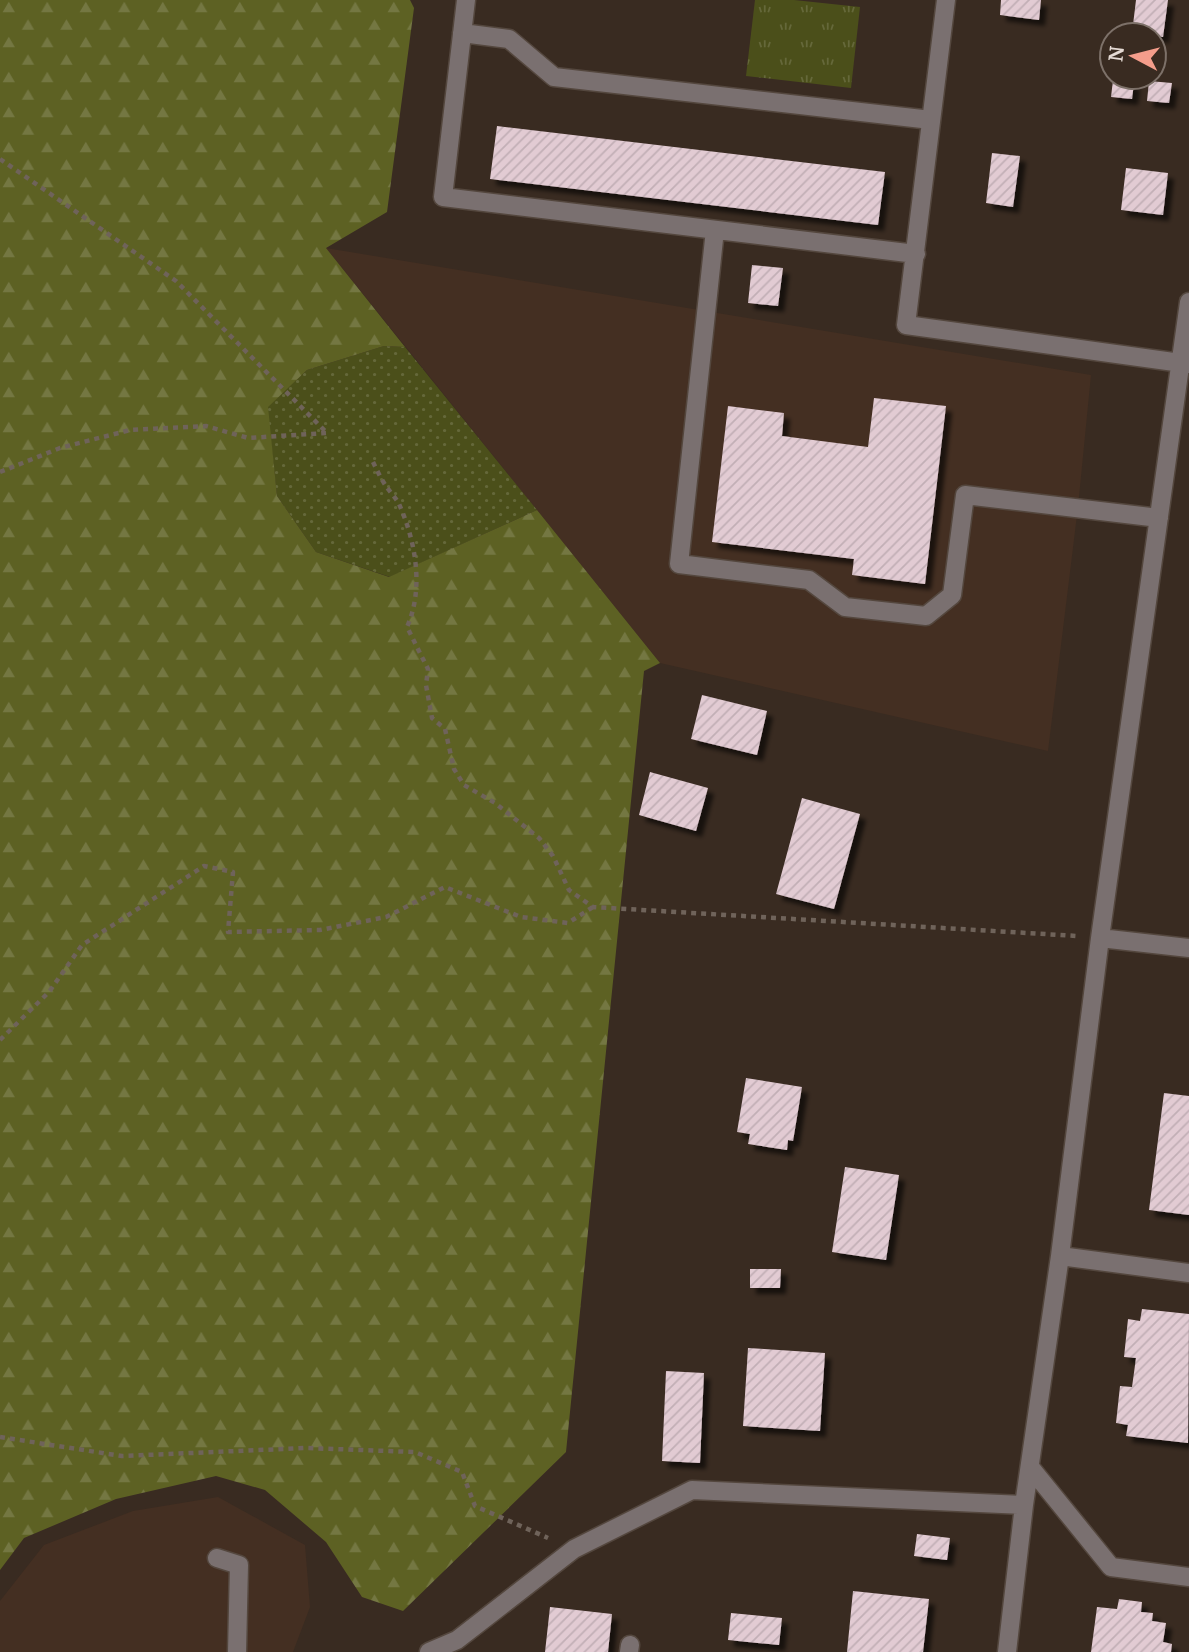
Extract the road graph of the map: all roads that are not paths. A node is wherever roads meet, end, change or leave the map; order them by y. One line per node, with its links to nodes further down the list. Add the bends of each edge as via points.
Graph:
1 (466, 0): 3 (lane)
2 (946, 0): 4 (lane)
3 (462, 33): 4 (lane, via 509,39 554,77); 5 (lane, via 443,197)
4 (931, 120): 6 (lane)
5 (715, 230): 6 (lane); 9 (lane, via 679,564 810,580 845,607 926,616 952,595 964,495)
6 (916, 254): 8 (lane, via 906,325)
7 (1189, 302): 8 (lane)
8 (1185, 363): 9 (lane)
9 (1159, 518): 10 (lane)
10 (1100, 938): 11 (lane); 12 (lane)
11 (1189, 948)
12 (1060, 1256): 13 (lane); 14 (lane)
13 (1189, 1273)
14 (1030, 1467): 15 (lane); 17 (lane, via 1111,1567)
15 (1024, 1505): 19 (lane, via 692,1490 574,1549 457,1640); 20 (lane)
16 (217, 1558): 18 (lane, via 239,1565)
17 (1189, 1577)
18 (237, 1652)
19 (429, 1652)
20 (1007, 1652)

